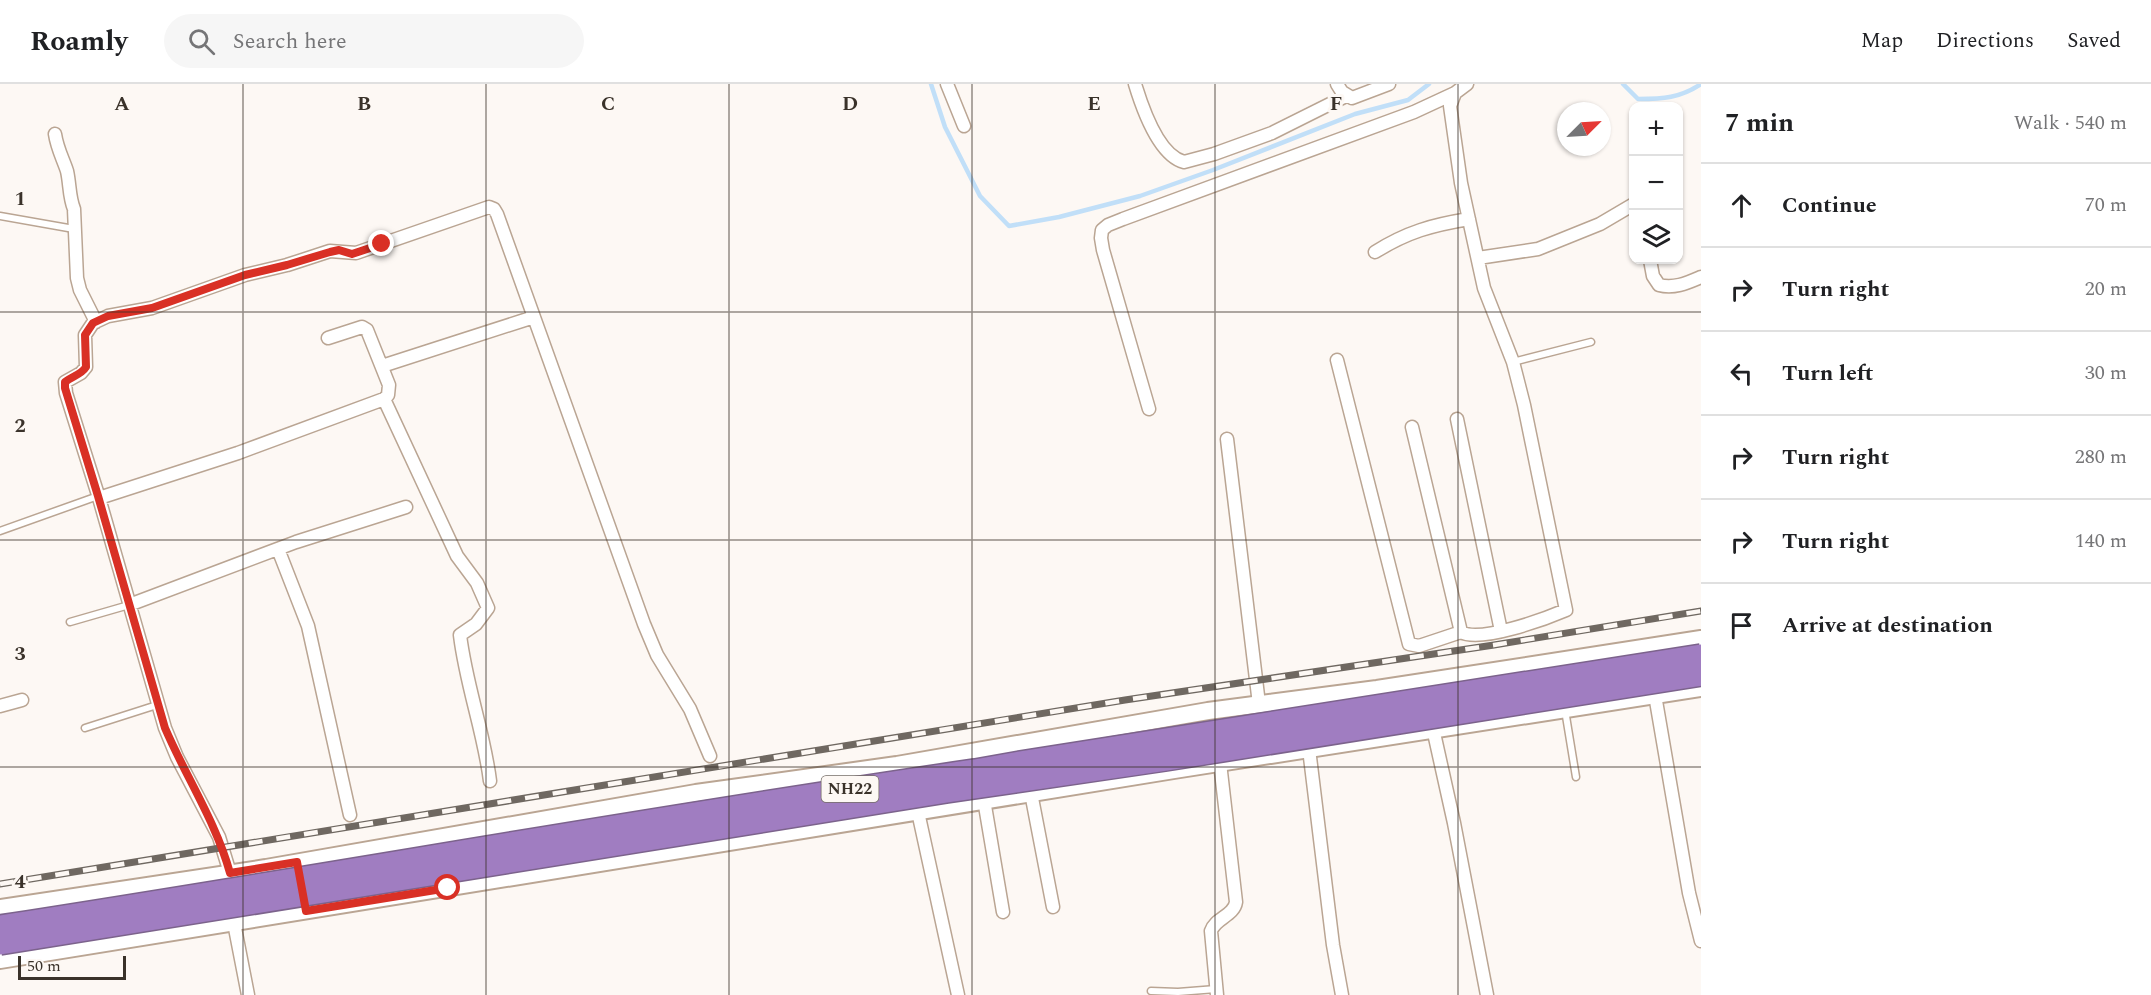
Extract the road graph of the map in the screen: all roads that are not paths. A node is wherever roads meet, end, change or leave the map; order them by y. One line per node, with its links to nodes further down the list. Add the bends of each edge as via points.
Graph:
1 (946, 84): 8 (street)
2 (1135, 84): 7 (street, via 1156,136 1184,162 1272,133)
3 (1337, 84): 7 (street)
4 (1389, 84): 7 (street, via 1352,98)
5 (1467, 84): 6 (street)
6 (1455, 93): 12 (street, via 1451,117); 26 (street, via 1101,230)
7 (1346, 96)
8 (964, 126)
9 (55, 134): 13 (street, via 67,171)
10 (1629, 207): 15 (street, via 1600,224 1538,249)
11 (0, 216): 13 (lane)
12 (1469, 219): 14 (street, via 1414,231); 15 (street)
13 (74, 229): 19 (street, via 77,278)
14 (1375, 252)
15 (1478, 258): 23 (street, via 1487,297)
16 (1651, 264): 17 (street, via 1659,285 1671,287)
17 (1701, 277)
18 (534, 317): 19 (street, via 494,209 489,207 356,253 330,252 245,275 152,308 117,313); 24 (street); 53 (street, via 644,624 657,655 690,709)
19 (96, 321): 30 (street, via 85,335 86,367 64,385)
20 (328, 338): 24 (street, via 364,328)
21 (1591, 342): 23 (lane)
22 (1337, 360): 36 (street, via 1409,644 1419,646)
23 (1513, 362): 37 (street, via 1566,610)
24 (382, 366): 25 (street, via 390,391)
25 (384, 399): 30 (street, via 238,453); 56 (street, via 457,556 477,583 488,608 477,624 460,636)
26 (1149, 409)
27 (1457, 419): 37 (street)
28 (1412, 427): 36 (street)
29 (1227, 439): 45 (street)
30 (99, 497): 32 (lane); 34 (street)
31 (406, 507): 33 (street)
32 (0, 531)
33 (278, 549): 34 (street); 60 (street, via 308,626)
34 (129, 605): 35 (lane); 46 (street)
35 (70, 622)
36 (1461, 632): 37 (street)
37 (1501, 632)
38 (1701, 639): 41 (street)
39 (1701, 655): 69 (highway, NH22, bridge)
40 (1701, 675): 72 (highway, NH22, bridge)
41 (1424, 682): 45 (street); 50 (street)
42 (1701, 688): 43 (street)
43 (1655, 695): 48 (street); 71 (street)
44 (22, 700): 47 (street)
45 (1259, 704): 52 (street)
46 (157, 705): 49 (lane); 62 (street, via 177,757 219,837)
47 (0, 706)
48 (1565, 709): 50 (street); 55 (lane)
49 (85, 728)
50 (1433, 730): 51 (street); 79 (street)
51 (1309, 749): 54 (street); 78 (street)
52 (975, 751): 58 (street); 61 (street, via 696,793)
53 (710, 756)
54 (1221, 763): 57 (street); 70 (street, via 1236,906)
55 (1576, 777)
56 (490, 781)
57 (1031, 794): 58 (street); 63 (street)
58 (984, 801): 59 (street); 66 (street)
59 (918, 812): 65 (street); 77 (street)
60 (350, 815)
61 (297, 862): 62 (street); 65 (street)
62 (230, 873): 64 (street)
63 (1053, 907)
64 (0, 908)
65 (306, 911): 68 (street)
66 (1003, 912)
67 (1202, 918): 70 (street)
68 (234, 923): 73 (street); 76 (street)
69 (0, 926)
70 (1213, 926): 75 (street)
71 (1701, 941)
72 (0, 944)
73 (0, 960)
74 (1151, 991): 75 (lane)
75 (1217, 992)
76 (248, 995)
77 (958, 995)
78 (1342, 995)
79 (1487, 995)

